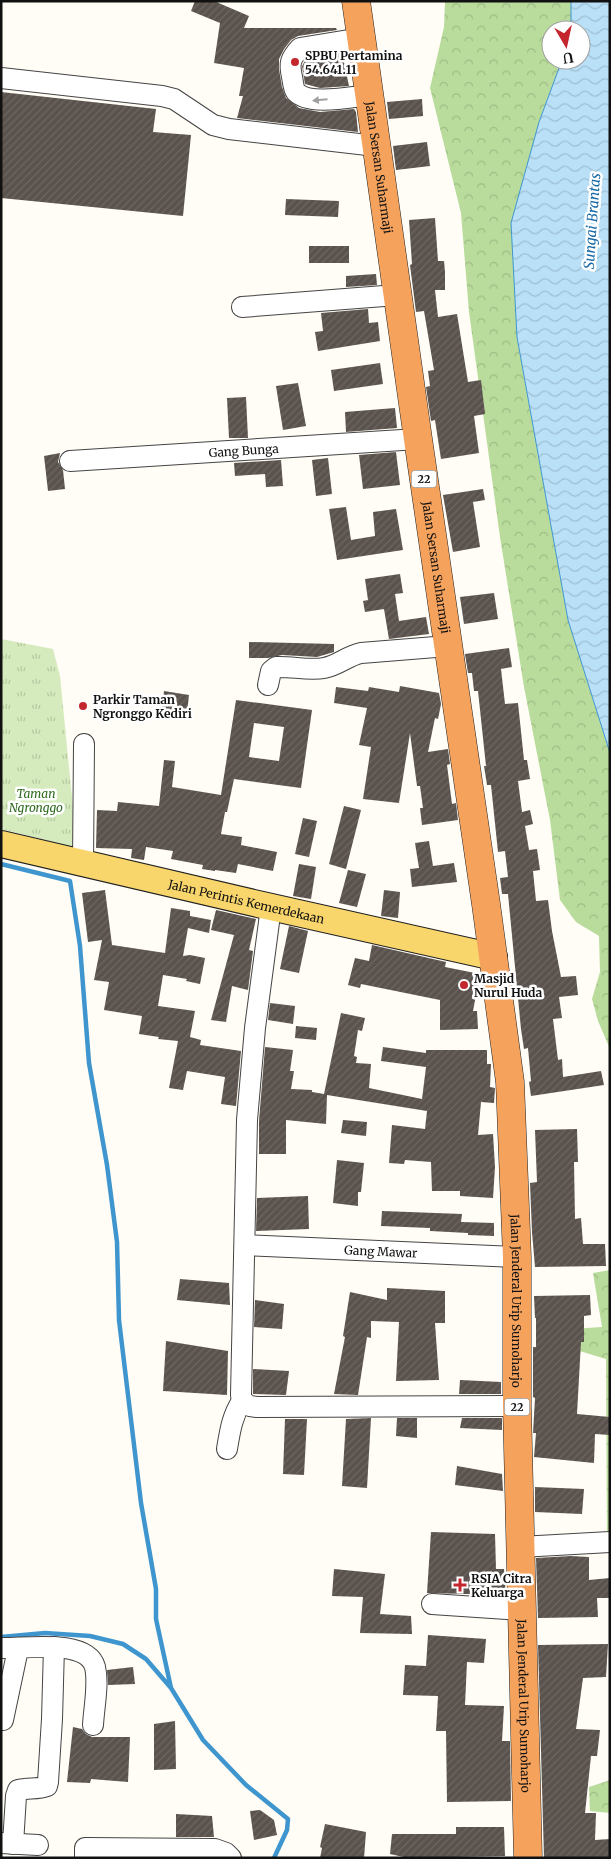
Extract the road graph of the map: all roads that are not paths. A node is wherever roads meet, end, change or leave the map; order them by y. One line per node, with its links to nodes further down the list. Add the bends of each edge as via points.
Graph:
1 (356, 1): 2 (highway, Jalan Sersan Suharmaji / 22)
2 (362, 38): 4 (highway, Jalan Sersan Suharmaji / 22); 4 (street, one-way to 2, via 312,100 295,90 290,65 300,48)
3 (1, 78): 5 (street, via 162,96 174,99 213,125 229,129)
4 (369, 96): 5 (highway, Jalan Sersan Suharmaji / 22)
5 (376, 146): 6 (highway, Jalan Sersan Suharmaji / 22)
6 (397, 295): 7 (street); 8 (highway, Jalan Sersan Suharmaji / 22)
7 (242, 307)
8 (418, 439): 9 (street, Gang Bunga); 10 (highway, Jalan Sersan Suharmaji / 22)
9 (70, 461)
10 (448, 646): 11 (street, via 361,653 322,669 276,667 271,671); 16 (highway, Jalan Sersan Suharmaji / 22)
11 (268, 685)
12 (84, 744): 14 (street)
13 (1, 844): 14 (main road, Jalan Perintis Kemerdekaan)
14 (83, 864): 15 (main road, Jalan Perintis Kemerdekaan)
15 (271, 907): 16 (main road, Jalan Perintis Kemerdekaan); 17 (street, via 255,1028 248,1120)
16 (494, 957): 18 (highway, Jalan Jenderal Urip Sumoharjo / 22, via 510,1082)
17 (245, 1245): 18 (street, Gang Mawar); 19 (street)
18 (517, 1257): 20 (highway, Jalan Jenderal Urip Sumoharjo / 22)
19 (242, 1401): 20 (street, via 257,1407); 21 (street, via 235,1411)
20 (517, 1406): 23 (highway, Jalan Jenderal Urip Sumoharjo / 22)
21 (227, 1449)
22 (610, 1542): 23 (street)
23 (520, 1547): 25 (highway, Jalan Jenderal Urip Sumoharjo / 22)
24 (432, 1604): 25 (street)
25 (522, 1610): 34 (highway, Jalan Jenderal Urip Sumoharjo / 22)
26 (54, 1647): 27 (street); 29 (street, via 74,1649 92,1661 96,1683); 30 (street, via 48,1782 39,1790 18,1790)
27 (9, 1648): 28 (street)
28 (3, 1720)
29 (93, 1725)
30 (7, 1844): 31 (street)
31 (38, 1845)
32 (85, 1858): 33 (street, via 84,1848 215,1850)
33 (231, 1858)
34 (528, 1858)

